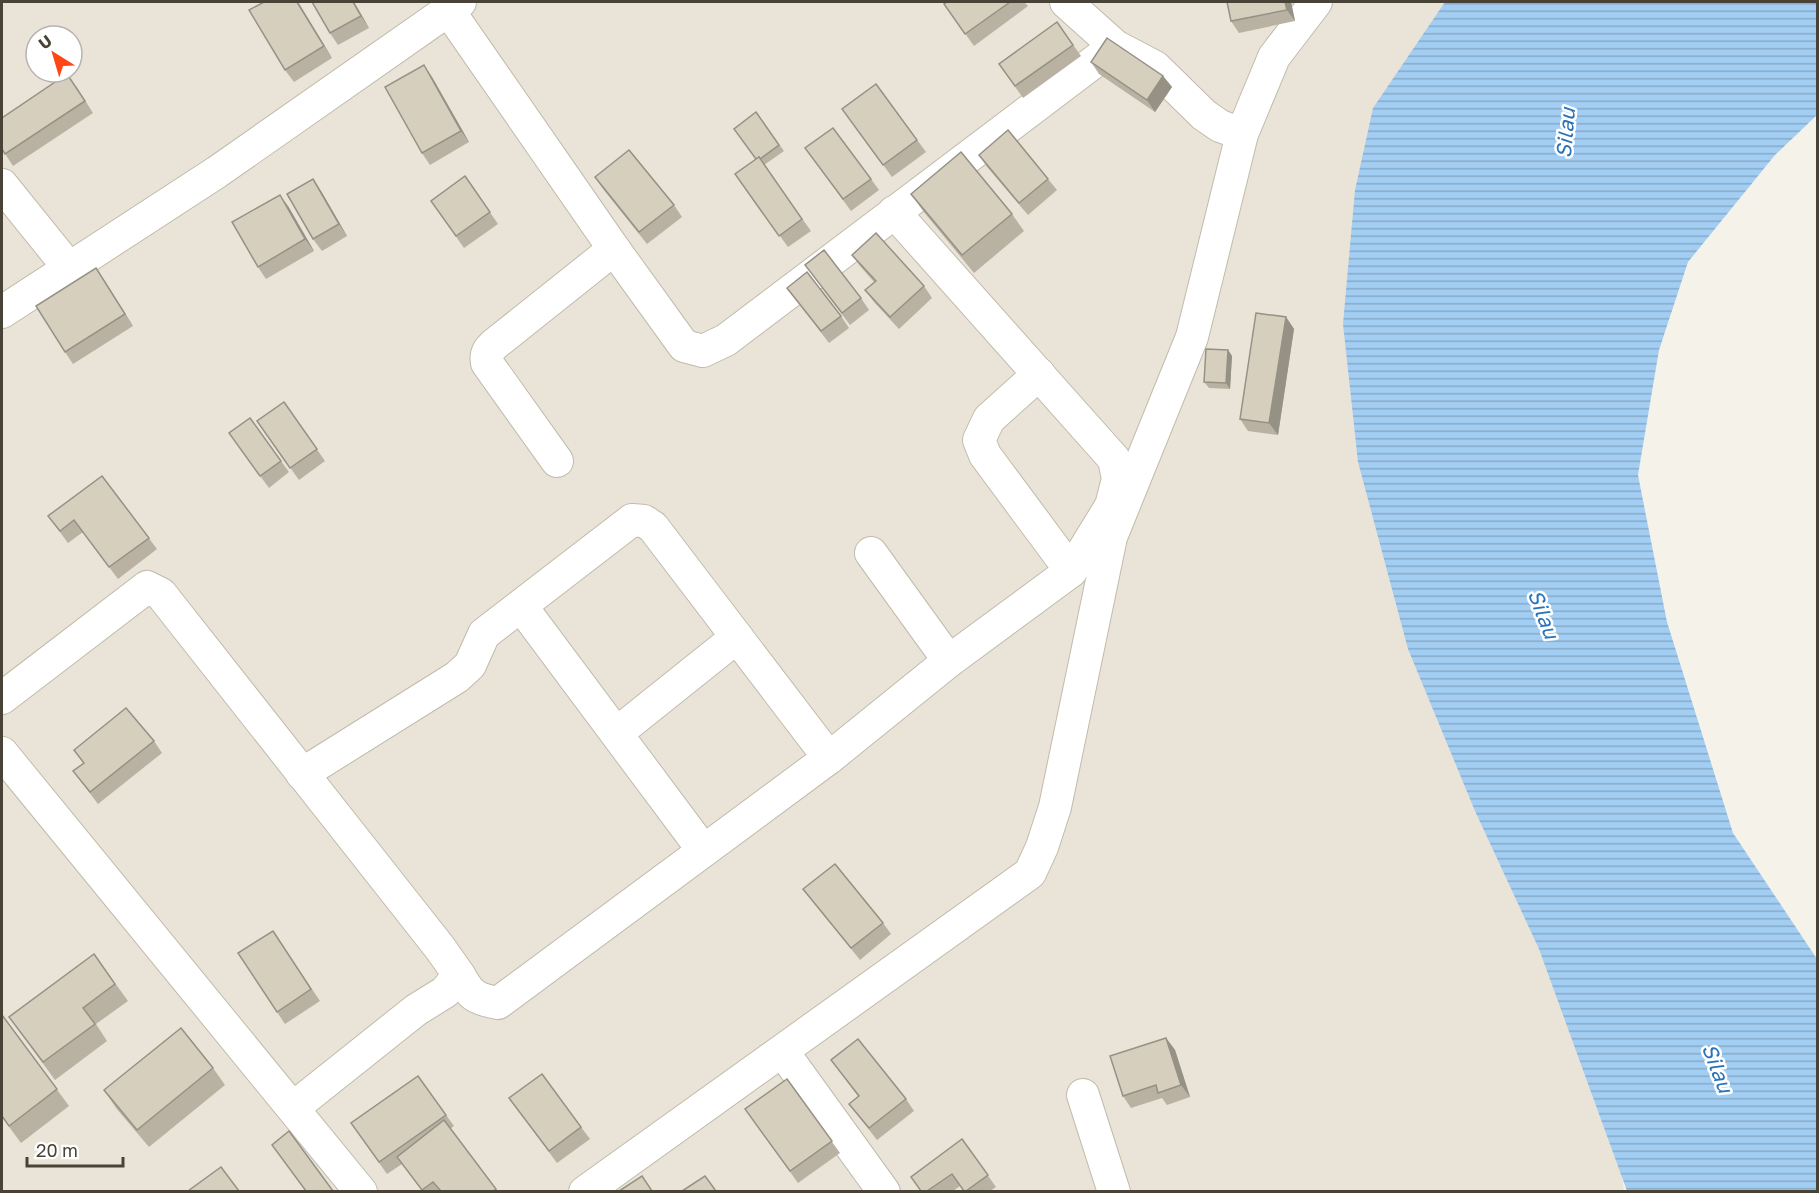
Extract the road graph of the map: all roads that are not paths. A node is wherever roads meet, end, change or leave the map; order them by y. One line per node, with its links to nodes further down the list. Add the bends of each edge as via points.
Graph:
1 (1066, 2): 4 (street)
2 (1316, 2): 5 (street, via 1274,57)
3 (454, 6): 8 (street); 9 (street, via 217,172)
4 (1115, 46): 5 (street, via 1155,67 1204,115); 7 (street)
5 (1242, 134): 25 (street, via 1192,337 1111,537 1055,807 1030,873)
6 (2, 185): 9 (street)
7 (894, 212): 8 (street, via 726,340 703,351 684,346); 11 (street)
8 (614, 249): 12 (street, via 496,343 486,356 487,363)
9 (69, 268): 10 (street)
10 (2, 312)
11 (1039, 374): 14 (street, via 1114,459 1118,479 1111,506); 14 (street, via 989,419 979,440 985,455)
12 (557, 461)
13 (871, 553): 17 (street)
14 (1071, 571): 17 (street)
15 (521, 606): 16 (street, via 632,520 644,521 653,527); 19 (street); 22 (street, via 484,634 470,665 457,677)
16 (737, 637): 19 (street); 21 (street)
17 (949, 661): 21 (street)
18 (2, 698): 22 (street, via 147,587 161,594)
19 (617, 733): 23 (street)
20 (2, 753): 27 (street)
21 (829, 758): 23 (street)
22 (302, 774): 24 (street)
23 (704, 850): 24 (street, via 498,1003 481,1000 469,992)
24 (459, 975): 27 (street, via 445,992 416,1010)
25 (783, 1052): 29 (street); 30 (street)
26 (1083, 1095): 31 (street)
27 (293, 1108): 28 (street)
28 (361, 1191)
29 (585, 1191)
30 (884, 1191)
31 (1114, 1191)

